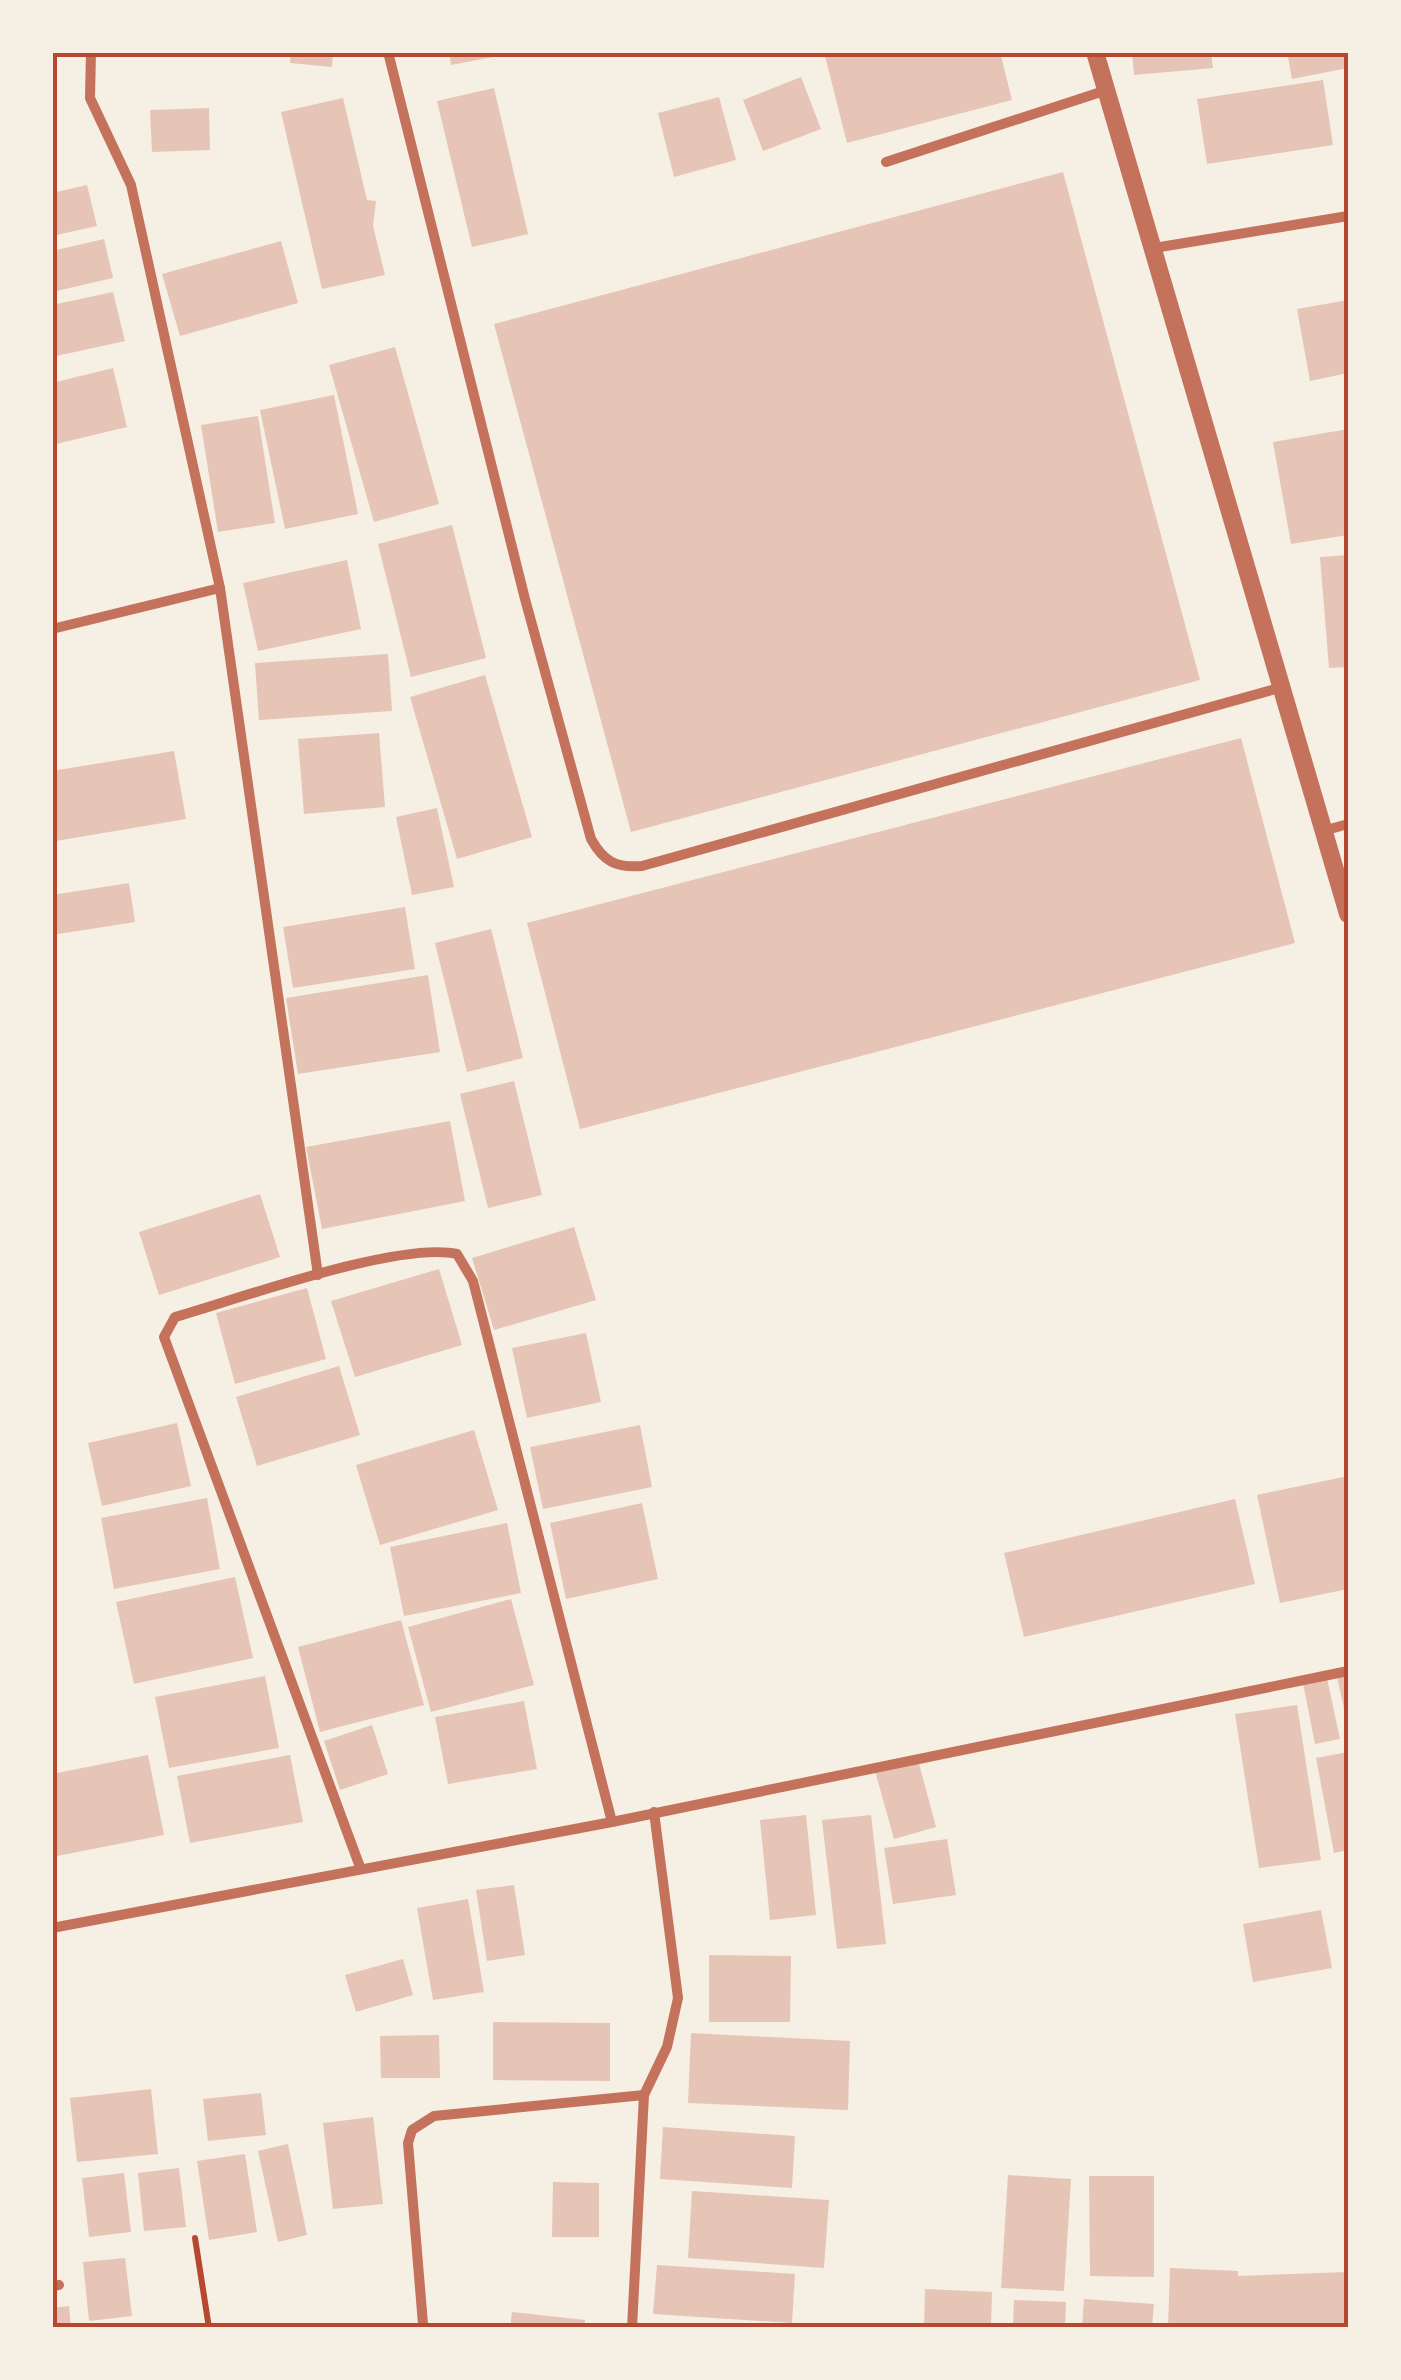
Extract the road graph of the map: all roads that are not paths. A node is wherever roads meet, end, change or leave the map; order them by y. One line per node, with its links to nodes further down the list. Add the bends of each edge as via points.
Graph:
1 (92, 52): 8 (street, via 90,98 132,185)
2 (388, 52): 10 (street, via 530,618 591,839 610,862 642,866)
3 (1095, 52): 4 (street)
4 (1107, 90): 5 (street); 7 (street)
5 (886, 162)
6 (1348, 216): 7 (street)
7 (1154, 248): 10 (street)
8 (220, 588): 9 (street); 14 (street)
9 (52, 629)
10 (1279, 688): 12 (street)
11 (1348, 824): 12 (street)
12 (1323, 831): 13 (street)
13 (1348, 914)
14 (318, 1275): 17 (street, via 436,1250 457,1254 468,1266); 18 (street, via 175,1317 164,1337)
15 (1348, 1670): 16 (street)
16 (654, 1812): 17 (street); 20 (street, via 678,1998 667,2048)
17 (612, 1822): 18 (street)
18 (360, 1867): 19 (street)
19 (52, 1928)
20 (644, 2096): 21 (street, via 421,2122 408,2143); 22 (street)
21 (422, 2324)
22 (632, 2328)

